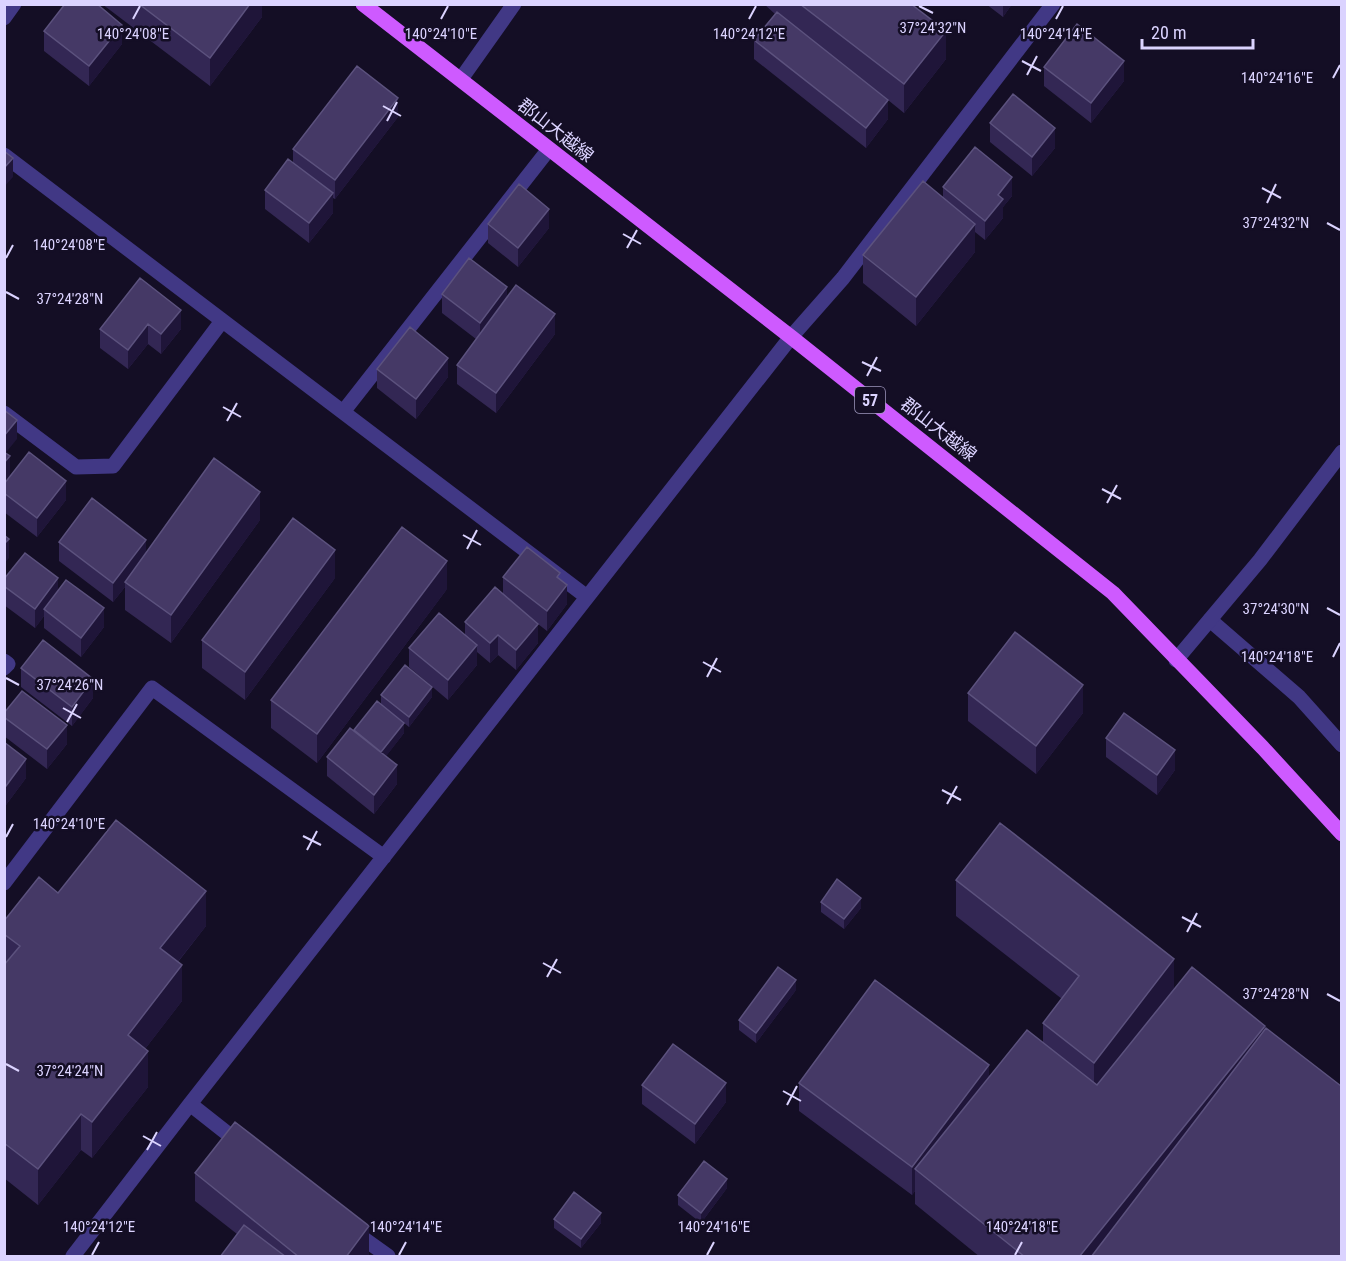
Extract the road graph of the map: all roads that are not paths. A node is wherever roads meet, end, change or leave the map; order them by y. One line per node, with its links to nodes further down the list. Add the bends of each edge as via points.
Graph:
1 (14, 4): 5 (street)
2 (363, 4): 6 (main road, 郡山大越線 / 57)
3 (514, 4): 6 (street)
4 (1053, 4): 10 (street, via 843,278)
5 (4, 18)
6 (460, 79): 7 (main road, 郡山大越線 / 57)
7 (549, 149): 10 (main road, 郡山大越線 / 57); 11 (street)
8 (4, 155): 9 (street)
9 (222, 321): 11 (street); 12 (street, via 113,466 76,467)
10 (791, 337): 14 (street); 16 (main road, 郡山大越線 / 57, via 1113,593)
11 (343, 412): 14 (street)
12 (4, 413)
13 (1341, 452): 15 (street)
14 (587, 597): 21 (street)
15 (1210, 620): 16 (street); 19 (street, via 1299,697)
16 (1176, 660): 20 (main road, 郡山大越線 / 57)
17 (4, 661): 18 (street, via 8,664)
18 (4, 668)
19 (1341, 745)
20 (1341, 834)
21 (384, 857): 22 (street, via 152,688); 23 (street)
22 (4, 883)
23 (190, 1104): 24 (street); 26 (street)
24 (251, 1152)
25 (340, 1222): 27 (street)
26 (73, 1257)
27 (388, 1257)

